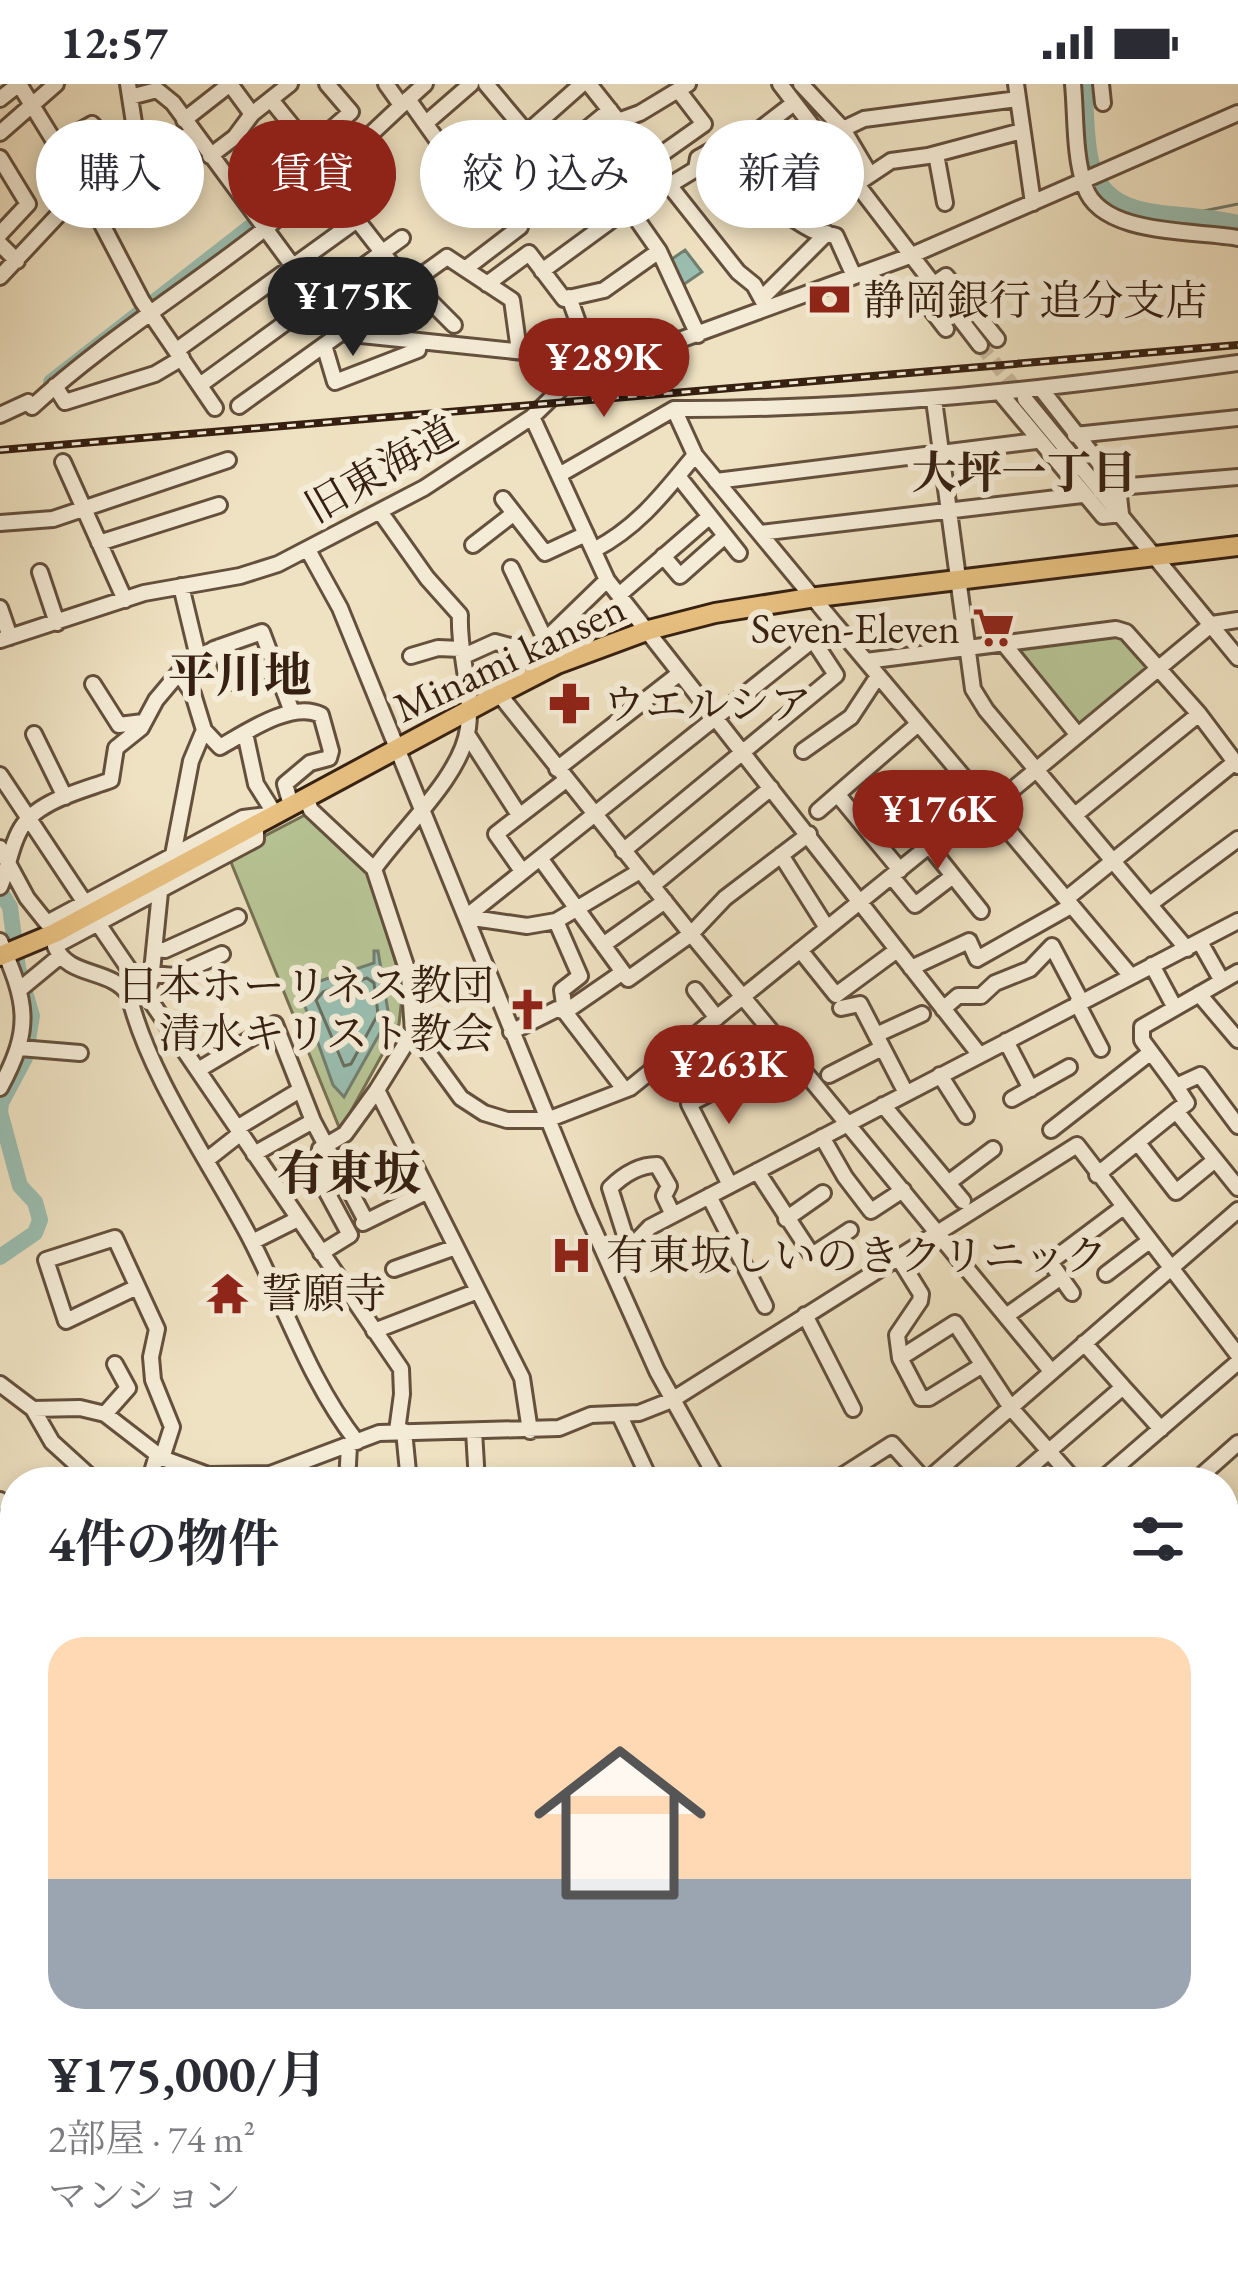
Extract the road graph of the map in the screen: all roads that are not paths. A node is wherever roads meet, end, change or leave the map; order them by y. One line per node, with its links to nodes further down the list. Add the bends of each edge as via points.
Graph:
1 (56, 84): 22 (street)
2 (290, 84): 18 (street)
3 (327, 84): 31 (street, via 351,112)
4 (386, 84): 19 (street)
5 (425, 84): 19 (street)
6 (471, 84): 34 (street)
7 (486, 84): 35 (street)
8 (780, 84): 20 (street)
9 (1072, 84): 52 (street)
10 (1101, 84): 21 (street)
11 (592, 86): 25 (street); 36 (street)
12 (161, 87): 15 (street); 28 (street)
13 (683, 87): 25 (street, via 640,113); 44 (street, via 704,124)
14 (806, 89): 20 (street); 40 (street)
15 (129, 90): 27 (street)
16 (1017, 92): 41 (street); 42 (street)
17 (0, 99): 22 (street, via 19,84)
18 (272, 101): 24 (street); 30 (street)
19 (404, 102): 32 (street); 33 (street)
20 (795, 104): 39 (street); 53 (street, via 698,158 696,169)
21 (1102, 104)
22 (31, 107): 26 (street); 43 (street)
23 (1238, 113): 52 (street, 旧東海道)
24 (252, 114): 29 (street, via 230,84); 47 (street)
25 (614, 116): 37 (street); 38 (street)
26 (39, 120)
27 (134, 120)
28 (184, 120)
29 (194, 120)
30 (287, 120)
31 (342, 120)
32 (386, 120)
33 (423, 120)
34 (429, 120)
35 (520, 120)
36 (545, 120)
37 (608, 120)
38 (617, 120)
39 (807, 120)
40 (835, 120)
41 (862, 120)
42 (1022, 130): 46 (street); 57 (street)
43 (0, 134)
44 (672, 147)
45 (204, 148): 47 (street)
46 (936, 154): 50 (street); 56 (street)
47 (211, 157): 64 (street)
48 (0, 158): 66 (street, via 28,204)
49 (864, 164): 50 (street)
50 (869, 172): 51 (street)
51 (864, 176)
52 (1082, 182): 57 (street, 旧東海道); 68 (street, via 1114,218)
53 (672, 184)
54 (672, 191): 84 (street)
55 (864, 198): 72 (street)
56 (945, 202)
57 (1033, 203): 72 (street, 旧東海道)
58 (46, 228): 73 (street)
59 (104, 228): 85 (street)
60 (345, 228): 74 (street)
61 (362, 228): 71 (street)
62 (519, 228): 75 (street)
63 (807, 228): 65 (street)
64 (265, 229): 74 (street); 85 (street)
65 (827, 233): 77 (street, via 836,236); 84 (street)
66 (0, 234)
67 (402, 238): 71 (street)
68 (1238, 238)
69 (0, 244): 73 (street)
70 (658, 251): 76 (street, via 632,211 624,211); 82 (street, via 604,290); 89 (street)
71 (382, 253): 80 (street); 83 (street)
72 (910, 256): 77 (street, 旧東海道); 79 (street)
73 (16, 260): 78 (street)
74 (292, 267): 83 (street); 95 (street)
75 (465, 268): 80 (street, via 447,257); 81 (street)
76 (542, 271): 81 (street, via 529,254); 82 (street)
77 (854, 276): 84 (street, 旧東海道)
78 (0, 277)
79 (930, 282): 87 (street, via 916,290); 90 (street, via 946,276); 93 (street)
80 (409, 283): 86 (street); 88 (street)
81 (488, 284): 94 (street, via 512,300)
82 (569, 298): 97 (street)
83 (317, 299): 88 (street); 98 (street)
84 (765, 302): 89 (street, 旧東海道)
85 (146, 306): 95 (street); 99 (street)
86 (454, 325)
87 (946, 328)
88 (341, 333): 91 (street); 92 (street)
89 (698, 334): 97 (street, 旧東海道)
90 (997, 339)
91 (419, 342): 92 (street, via 418,350 335,382); 94 (street)
92 (324, 345): 104 (street)
93 (980, 345)
94 (519, 351): 97 (street)
95 (179, 354): 98 (street); 99 (street, via 155,374 65,401)
96 (1238, 363): 100 (street)
97 (594, 366): 108 (street, 旧東海道)
98 (200, 385): 105 (street)
99 (55, 386): 107 (street, via 32,407)
100 (1042, 390): 101 (street); 110 (street)
101 (1001, 394): 102 (street); 111 (street)
102 (934, 400): 106 (street); 112 (street)
103 (1025, 400): 128 (street)
104 (239, 406)
105 (215, 408)
106 (674, 409): 113 (street); 116 (street)
107 (0, 415)
108 (532, 417): 116 (street); 126 (street, 旧東海道)
109 (1238, 418): 110 (street)
110 (1075, 435): 120 (street)
111 (1036, 441): 112 (street); 121 (street)
112 (941, 453): 119 (street); 125 (street)
113 (695, 455): 117 (street); 119 (street)
114 (228, 460): 124 (street)
115 (63, 462): 124 (street)
116 (559, 475): 132 (street)
117 (678, 476): 129 (street); 138 (street, via 648,513)
118 (1238, 477): 120 (street)
119 (716, 481): 131 (street)
120 (1118, 488): 128 (street)
121 (1082, 495): 125 (street); 128 (street, via 1103,516)
122 (502, 499): 127 (street)
123 (219, 505): 134 (street)
124 (84, 506): 130 (street, via 53,519); 134 (street)
125 (948, 508): 131 (street); 144 (street)
126 (381, 513): 137 (street, 旧東海道); 162 (street, via 460,615)
127 (513, 514): 132 (street, via 545,553); 135 (street)
128 (1121, 514): 140 (street)
129 (710, 517): 133 (street); 141 (street)
130 (0, 524)
131 (760, 533): 148 (street)
132 (586, 534): 138 (street)
133 (725, 536): 139 (street); 141 (street, via 680,576)
134 (99, 543): 149 (street)
135 (473, 545)
136 (1238, 546): 140 (main road, Minami kansen)
137 (308, 550): 146 (street, 旧東海道, via 259,571); 188 (street)
138 (593, 550): 145 (street)
139 (739, 553)
140 (1154, 554): 144 (main road, Minami kansen); 154 (street)
141 (663, 556): 147 (street)
142 (512, 568): 158 (street)
143 (40, 572): 152 (street)
144 (957, 579): 148 (main road, Minami kansen); 161 (street)
145 (607, 580): 147 (street); 158 (street)
146 (182, 586): 149 (street, 旧東海道); 164 (street)
147 (619, 595): 155 (street)
148 (809, 598): 153 (street); 155 (main road, Minami kansen)
149 (125, 600): 152 (street, 旧東海道)
150 (0, 608): 156 (street)
151 (1238, 620): 154 (street)
152 (56, 623): 156 (street, 旧東海道)
153 (834, 623): 157 (street); 167 (street)
154 (1212, 624): 165 (street); 170 (street)
155 (649, 630): 168 (main road, Minami kansen); 171 (street)
156 (5, 639)
157 (813, 640): 180 (street); 189 (street, via 836,675)
158 (543, 641): 166 (street); 168 (street)
159 (1004, 644): 161 (street); 170 (street, via 1115,629 1136,638); 187 (street)
160 (219, 647): 164 (street); 169 (street, via 262,632); 169 (street, via 232,682)
161 (965, 649): 167 (street); 192 (street, via 978,699)
162 (462, 652): 163 (street); 166 (street, via 495,642 510,646); 177 (street)
163 (411, 656)
164 (198, 657): 172 (street)
165 (1238, 658)
166 (516, 659): 174 (street)
167 (866, 661): 173 (street)
168 (557, 664): 174 (main road, Minami kansen)
169 (275, 667): 178 (street)
170 (1160, 668): 179 (street); 187 (street)
171 (680, 673): 180 (street); 193 (street)
172 (179, 674): 181 (street); 183 (street)
173 (878, 676): 182 (street); 190 (street, via 850,717)
174 (520, 682): 176 (main road, Minami kansen)
175 (93, 684): 181 (street, via 119,725)
176 (499, 694): 177 (main road, Minami kansen); 193 (street)
177 (469, 709): 186 (street); 188 (main road, Minami kansen)
178 (292, 712): 184 (street); 199 (street, via 321,715 331,751 285,784)
179 (1199, 714): 191 (street); 204 (street)
180 (716, 716): 189 (street); 202 (street)
181 (143, 722): 197 (street, via 116,748 110,780)
182 (919, 724): 196 (street); 198 (street)
183 (204, 730): 184 (street, via 220,747); 212 (street)
184 (245, 733): 199 (street, via 256,784)
185 (34, 734): 197 (street)
186 (467, 734): 200 (street); 203 (street)
187 (1077, 734): 192 (street)
188 (396, 749): 199 (main road, Minami kansen); 200 (street)
189 (742, 751): 195 (street); 210 (street)
190 (803, 751)
191 (1236, 764): 215 (street)
192 (1036, 769): 198 (street); 204 (street)
193 (561, 774): 202 (street); 203 (street)
194 (0, 775): 205 (street)
195 (771, 788): 207 (street); 221 (street)
196 (838, 795): 201 (street); 219 (street)
197 (65, 797): 205 (street)
198 (986, 805): 209 (street); 226 (street)
199 (290, 806): 206 (main road, Minami kansen); 212 (street, via 243,818); 216 (street, via 311,810)
200 (422, 807): 216 (street); 232 (street)
201 (818, 812)
202 (593, 814): 210 (street); 214 (street)
203 (519, 815): 217 (street, via 496,834)
204 (1075, 815): 215 (street)
205 (28, 819): 211 (street); 225 (street)
206 (256, 824): 223 (street, via 256,839); 241 (main road, Minami kansen, via 55,933)
207 (809, 834): 213 (street); 227 (street)
208 (1238, 839): 228 (street)
209 (930, 847): 219 (street); 220 (street)
210 (623, 850): 218 (street)
211 (4, 855): 222 (street); 225 (street, via 47,923)
212 (173, 855): 225 (street)
213 (781, 855): 236 (street); 237 (street)
214 (540, 858): 217 (street); 229 (street)
215 (1113, 860): 226 (street); 228 (street)
216 (374, 869): 265 (street, via 409,975)
217 (522, 871): 232 (street)
218 (640, 871): 221 (street); 229 (street)
219 (896, 873): 220 (street, via 915,905); 227 (street)
220 (953, 876): 230 (street)
221 (652, 886): 224 (street)
222 (0, 887)
223 (160, 892): 235 (street); 240 (street)
224 (664, 901): 237 (street); 238 (street)
225 (85, 903)
226 (1068, 903): 247 (street, via 977,959 969,940); 251 (street)
227 (860, 904): 236 (street); 243 (street)
228 (1150, 904): 239 (street)
229 (577, 909): 233 (street); 238 (street)
230 (981, 911)
231 (238, 917): 240 (street)
232 (466, 917): 233 (street, via 526,926); 266 (street)
233 (556, 921): 262 (street, via 580,976 562,990)
234 (1238, 921): 239 (street)
235 (99, 925): 245 (street, via 55,946); 255 (street)
236 (827, 928): 242 (street)
237 (691, 934): 248 (street, via 628,979); 257 (street)
238 (603, 945): 248 (street)
239 (1193, 945): 246 (street); 252 (street)
240 (157, 949): 250 (street)
241 (2, 950): 253 (street)
242 (800, 950): 243 (street, via 836,995); 257 (street)
243 (896, 950): 247 (street)
244 (222, 954): 250 (street, via 172,976)
245 (59, 957): 253 (street); 255 (street)
246 (1152, 965): 251 (street); 260 (street)
247 (911, 968): 261 (street)
248 (622, 972): 262 (street)
249 (1238, 972): 252 (street)
250 (153, 974): 255 (street)
251 (1130, 975): 258 (street)
252 (1222, 981): 256 (street)
253 (20, 990): 270 (street)
254 (695, 990): 264 (street)
255 (135, 992): 276 (street); 302 (street, via 151,1058)
256 (1199, 994): 260 (street); 267 (street)
257 (743, 998): 264 (street); 293 (street)
258 (1079, 1002): 261 (street, via 1052,946 1030,969); 269 (street); 271 (street)
259 (841, 1008): 268 (street, via 860,1004)
260 (1175, 1008): 272 (street, via 1142,1027)
261 (944, 1009): 274 (street)
262 (566, 1012): 266 (street); 282 (street)
263 (922, 1014): 268 (street)
264 (717, 1018): 282 (street)
265 (412, 1032): 285 (street); 291 (street, via 445,1080 484,1113)
266 (512, 1032): 291 (street)
267 (1238, 1040)
268 (879, 1041): 277 (street); 286 (street)
269 (1006, 1041): 274 (street); 283 (street)
270 (20, 1048): 273 (street); 281 (street)
271 (1101, 1049)
272 (1151, 1052): 280 (street); 296 (street)
273 (80, 1053)
274 (979, 1054): 278 (street)
275 (1070, 1066): 283 (street)
276 (199, 1070): 284 (street, via 275,1024); 295 (street)
277 (829, 1075)
278 (940, 1075): 286 (street); 290 (street)
279 (745, 1076): 307 (street, via 689,1103)
280 (1176, 1086): 289 (street, via 1187,1103); 294 (street, via 1200,1075)
281 (0, 1088)
282 (624, 1089): 291 (street)
283 (1030, 1089): 287 (street)
284 (300, 1090): 292 (street); 295 (street)
285 (376, 1090): 299 (street, via 345,1135); 310 (street)
286 (906, 1093): 288 (street)
287 (1012, 1099)
288 (884, 1105): 293 (street); 306 (street)
289 (1176, 1112): 298 (street); 303 (street)
290 (966, 1116)
291 (547, 1120): 329 (street)
292 (314, 1121): 299 (street); 301 (street)
293 (849, 1123): 297 (street); 309 (street)
294 (1238, 1126)
295 (239, 1130): 301 (street); 302 (street)
296 (1051, 1130)
297 (822, 1137): 304 (street); 309 (street, via 871,1211)
298 (1138, 1143): 303 (street, via 1176,1192); 305 (street)
299 (326, 1144): 319 (street); 320 (street, via 323,1185)
300 (993, 1149): 306 (street)
301 (254, 1154): 317 (street)
302 (208, 1159): 323 (street)
303 (1215, 1160): 308 (street)
304 (757, 1171): 307 (street); 318 (street)
305 (1097, 1175): 314 (street); 322 (street, via 1077,1145)
306 (948, 1183): 313 (street)
307 (730, 1185): 312 (street)
308 (1238, 1188)
309 (903, 1190): 322 (street)
310 (428, 1191): 319 (street); 325 (street)
311 (823, 1193): 318 (street)
312 (709, 1196): 316 (street); 337 (street)
313 (963, 1201)
314 (1122, 1208): 324 (street); 333 (street, via 1050,1262)
315 (1238, 1210): 331 (street)
316 (673, 1215): 326 (street); 326 (street, via 657,1165 619,1180 610,1188)
317 (298, 1219): 323 (street); 327 (street)
318 (786, 1219): 321 (street, via 812,1256)
319 (366, 1221): 320 (street)
320 (347, 1230): 327 (street)
321 (850, 1230)
322 (938, 1232): 328 (street); 339 (street)
323 (252, 1242): 360 (street)
324 (1148, 1242): 331 (street); 332 (street)
325 (456, 1247): 330 (street); 335 (street)
326 (628, 1248): 329 (street)
327 (321, 1252): 340 (street)
328 (898, 1257): 338 (street); 342 (street, via 921,1294 897,1335)
329 (613, 1266): 349 (street)
330 (394, 1269)
331 (1169, 1269): 341 (street); 343 (street)
332 (1106, 1274)
333 (1061, 1277): 336 (street); 339 (street)
334 (137, 1287): 334 (street, via 115,1238 46,1260 66,1321); 362 (street, via 157,1329 153,1380 172,1427)
335 (478, 1291): 340 (street); 358 (street, via 522,1378)
336 (1072, 1293)
337 (765, 1306)
338 (805, 1316): 349 (street); 352 (street)
339 (1006, 1316): 346 (street)
340 (374, 1331): 356 (street, via 401,1369)
341 (1084, 1342): 346 (street); 348 (street)
342 (900, 1358): 345 (street, via 921,1398); 345 (street, via 955,1323)
343 (1238, 1359): 355 (street)
344 (116, 1364): 353 (street, via 128,1388)
345 (981, 1366): 350 (street)
346 (1052, 1371): 350 (street)
347 (0, 1384): 351 (street)
348 (1124, 1387): 355 (street); 361 (street)
349 (673, 1400): 354 (street); 371 (street)
350 (1011, 1408): 361 (street); 374 (street)
351 (33, 1409): 353 (street); 363 (street)
352 (853, 1409)
353 (105, 1414): 362 (street)
354 (620, 1414): 358 (street); 370 (street)
355 (1161, 1429): 377 (street)
356 (400, 1431): 357 (street); 360 (street); 368 (street)
357 (474, 1431): 358 (street); 369 (street)
358 (530, 1431)
359 (1238, 1443): 378 (street)
360 (353, 1444): 366 (street); 367 (street)
361 (1049, 1451): 375 (street); 376 (street)
362 (159, 1456): 364 (street); 365 (street)
363 (79, 1467)
364 (155, 1467)
365 (187, 1467)
366 (289, 1467)
367 (349, 1467)
368 (406, 1467)
369 (476, 1467)
370 (644, 1467)
371 (711, 1467)
372 (856, 1467): 373 (street, via 892,1444)
373 (913, 1467)
374 (943, 1467)
375 (1030, 1467)
376 (1063, 1467)
377 (1117, 1467)
378 (1211, 1467)

